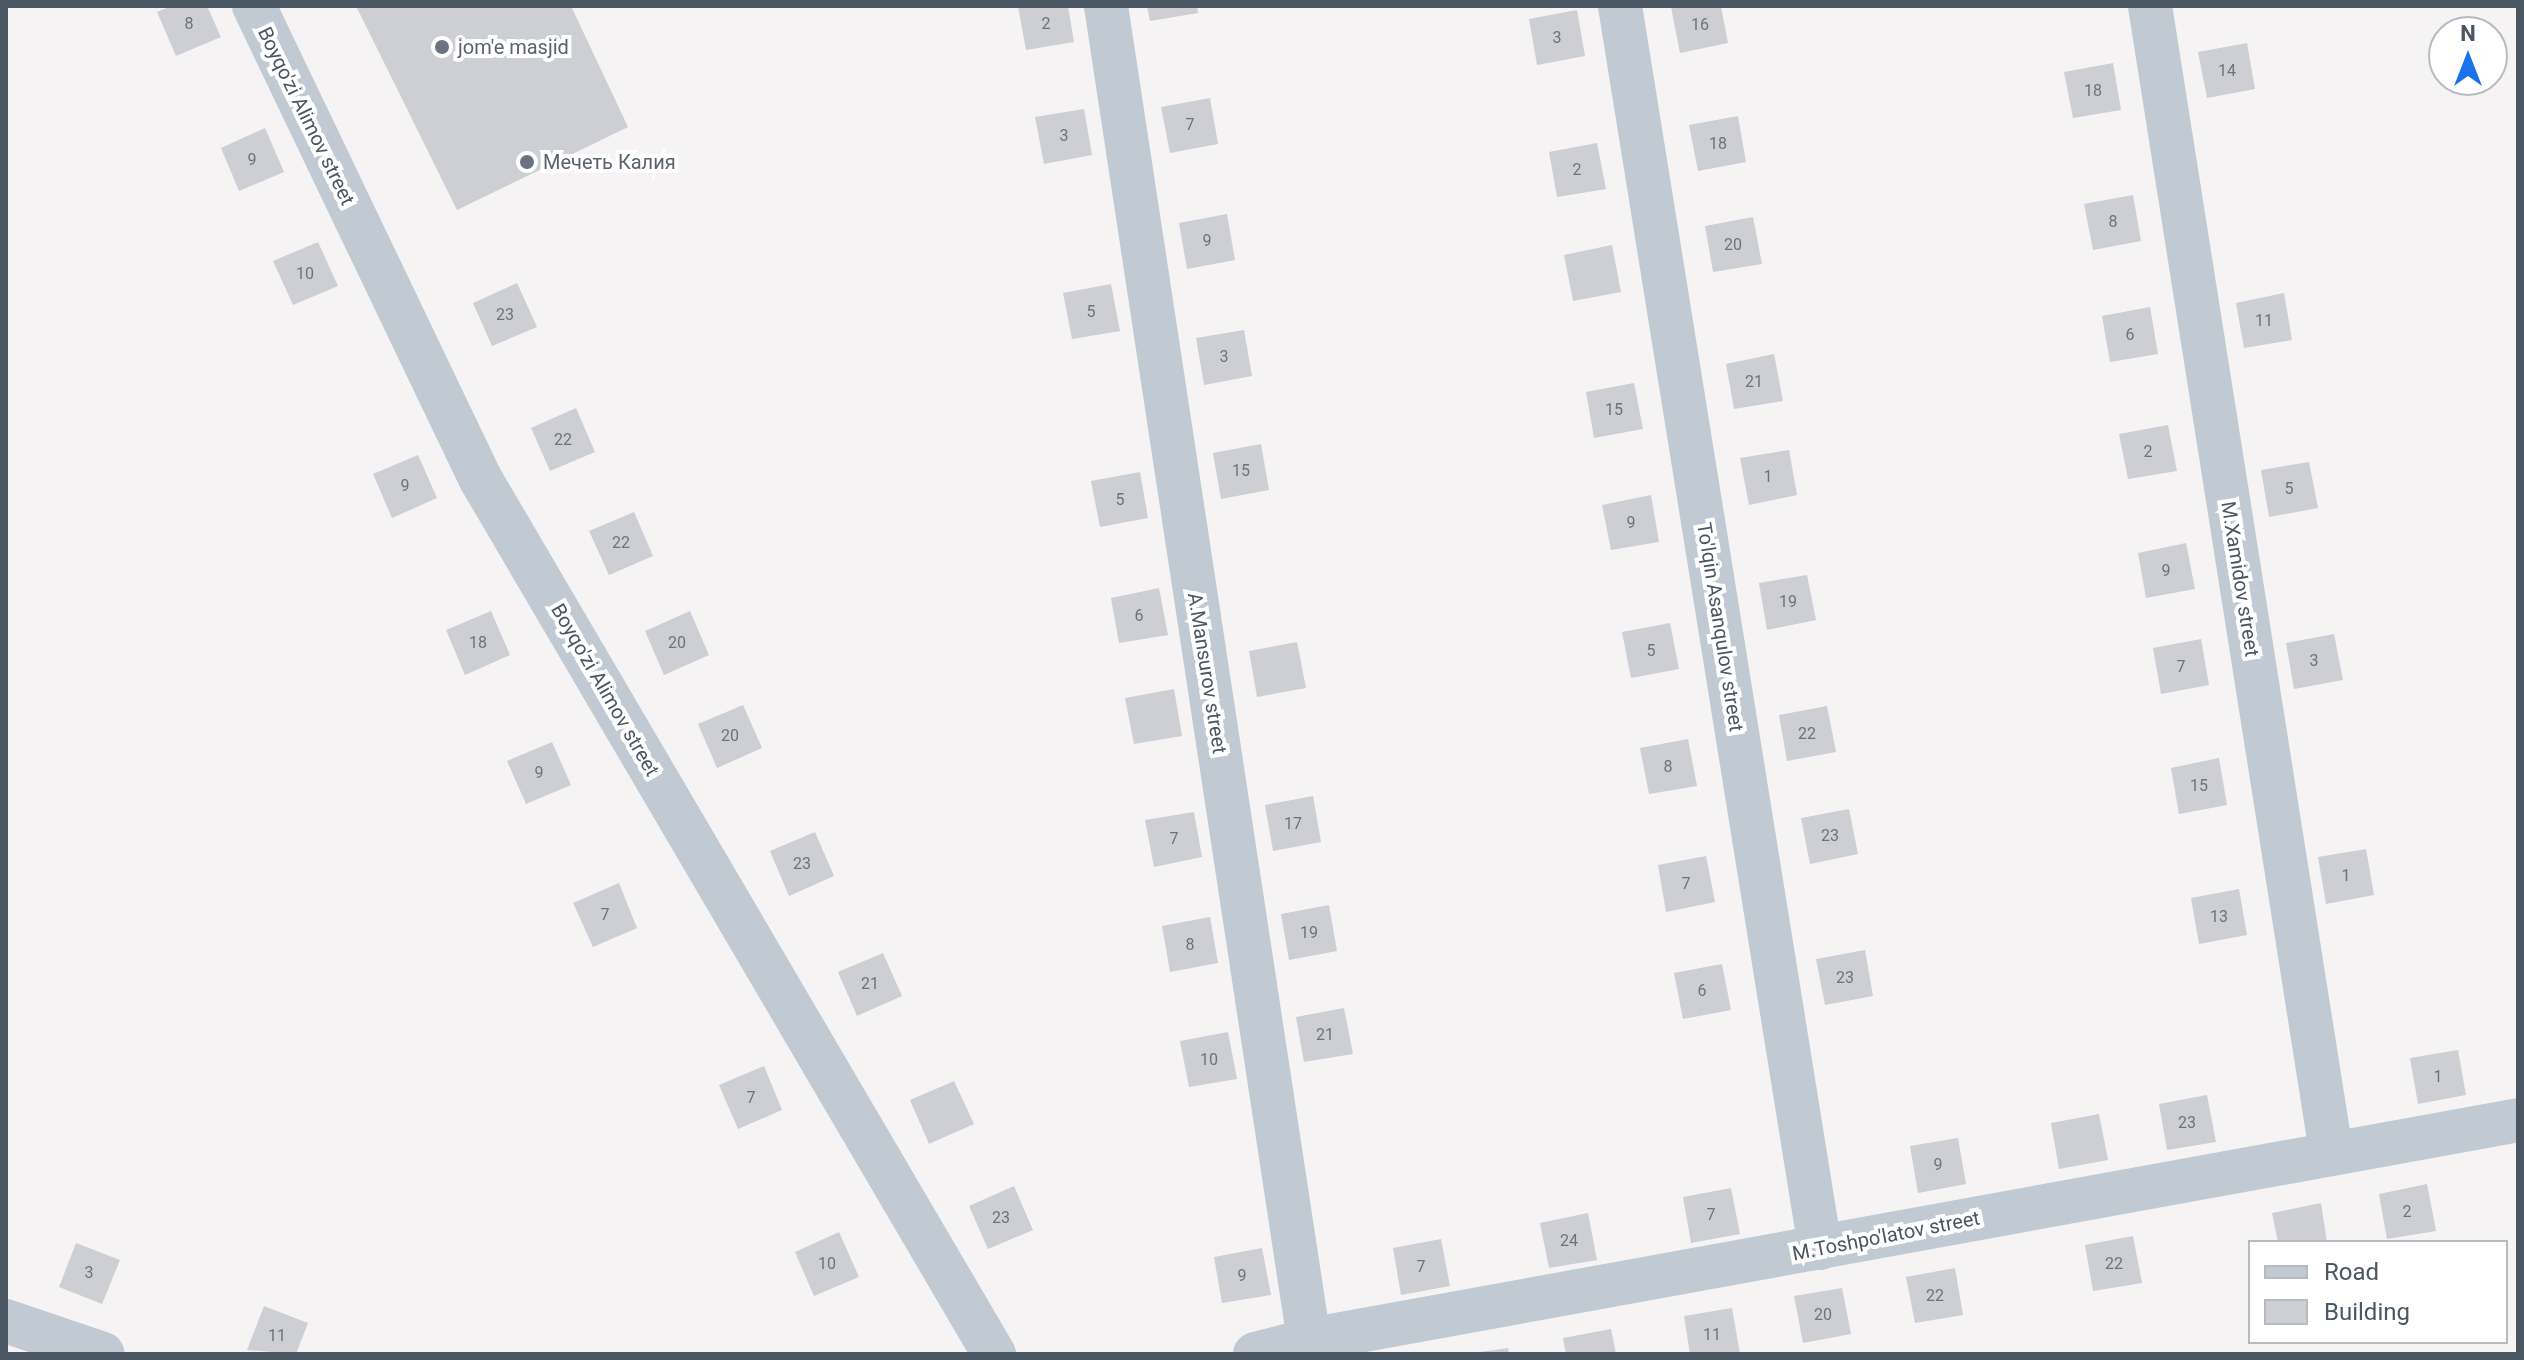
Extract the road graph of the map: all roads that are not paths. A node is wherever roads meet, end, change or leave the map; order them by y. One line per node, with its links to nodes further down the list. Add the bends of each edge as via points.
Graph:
1 (254, 6): 11 (street, Boyqo'zi Alimov street, via 480,478)
2 (1106, 6): 9 (street, A.Mansurov street)
3 (1620, 6): 7 (street, To'lqin Asanqulov street)
4 (2150, 6): 6 (street, M.Xamidov street)
5 (2518, 1120): 6 (street, М.Toshpo'latov street)
6 (2331, 1152): 7 (street, М.Toshpo'latov street)
7 (1820, 1248): 9 (street, М.Toshpo'latov street)
8 (6, 1321): 10 (street)
9 (1309, 1340): 12 (street, М.Toshpo'latov street)
10 (103, 1354)
11 (994, 1354)
12 (1255, 1354)

